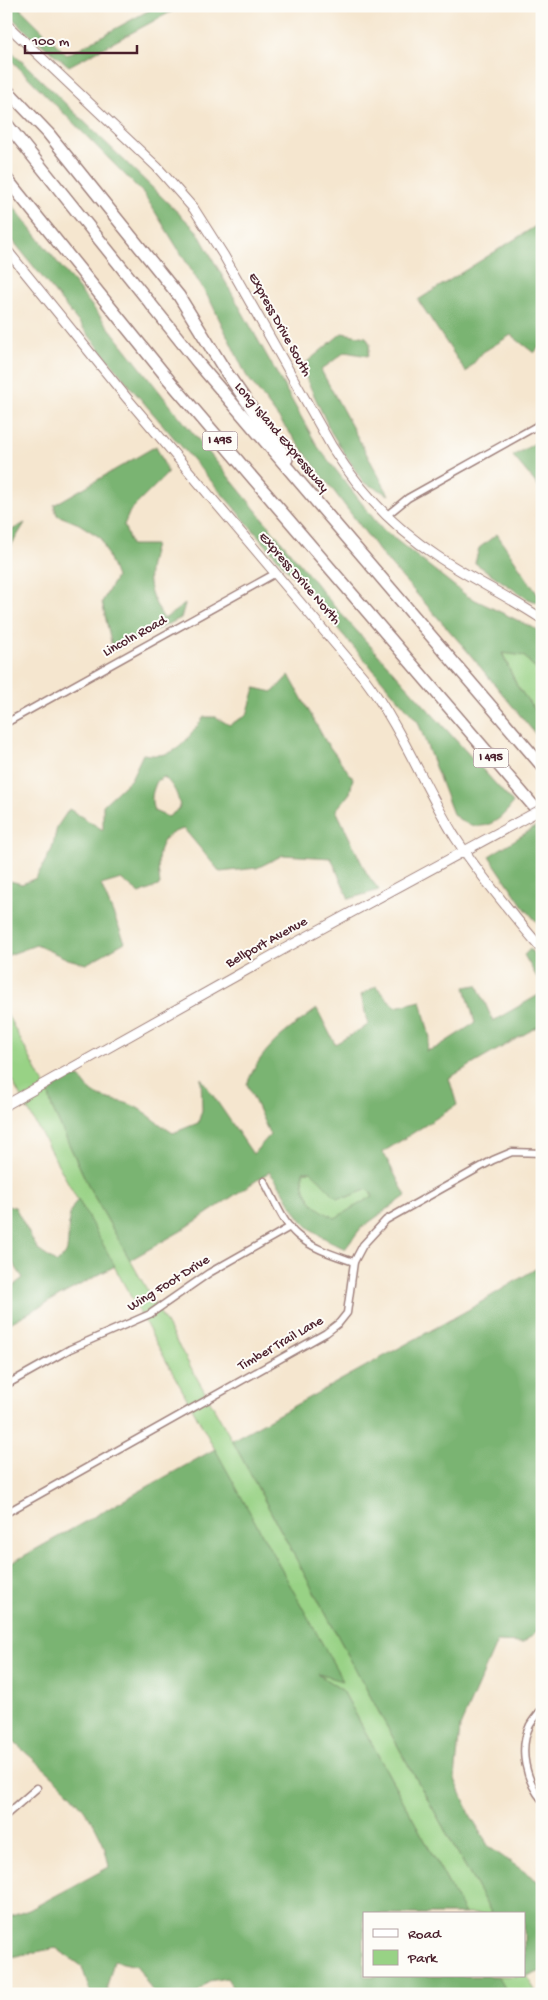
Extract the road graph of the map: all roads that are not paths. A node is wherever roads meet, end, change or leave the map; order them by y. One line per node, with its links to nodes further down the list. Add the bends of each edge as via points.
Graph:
1 (6, 24): 8 (main road, Express Drive South, via 157,167 194,209 340,460)
2 (6, 89): 7 (highway, via 48,133 179,296 224,369)
3 (6, 123): 7 (highway, Long Island Expressway / I 495, via 129,280)
4 (6, 178): 14 (highway, I 495, via 175,387)
5 (6, 249): 9 (main road, Express Drive North, via 126,397)
6 (542, 424): 8 (street, via 408,498)
7 (312, 496): 12 (highway, Long Island Expressway / I 495)
8 (386, 516): 10 (main road, Express Drive South, via 436,556)
9 (276, 573): 11 (street, Lincoln Road); 15 (main road, Express Drive North, via 375,693)
10 (542, 619)
11 (6, 724)
12 (542, 766)
13 (542, 809): 15 (main road, Bellport Avenue, bridge)
14 (542, 816)
15 (466, 852): 16 (main road, Express Drive North); 17 (main road, Bellport Avenue)
16 (542, 948)
17 (6, 1104)
18 (542, 1153): 21 (street, Timber Trail Lane, via 512,1152 492,1160 386,1220 371,1234)
19 (264, 1181): 20 (street)
20 (290, 1227): 21 (street, via 296,1235 317,1248); 22 (street, Wing Foot Drive, via 209,1273 150,1314 70,1349)
21 (354, 1262): 23 (street, Timber Trail Lane, via 347,1312 326,1333)
22 (6, 1385)
23 (6, 1512)
24 (542, 1709): 26 (street, via 529,1726 523,1760 533,1789)
25 (37, 1788): 27 (street)
26 (542, 1800)
27 (6, 1815)

